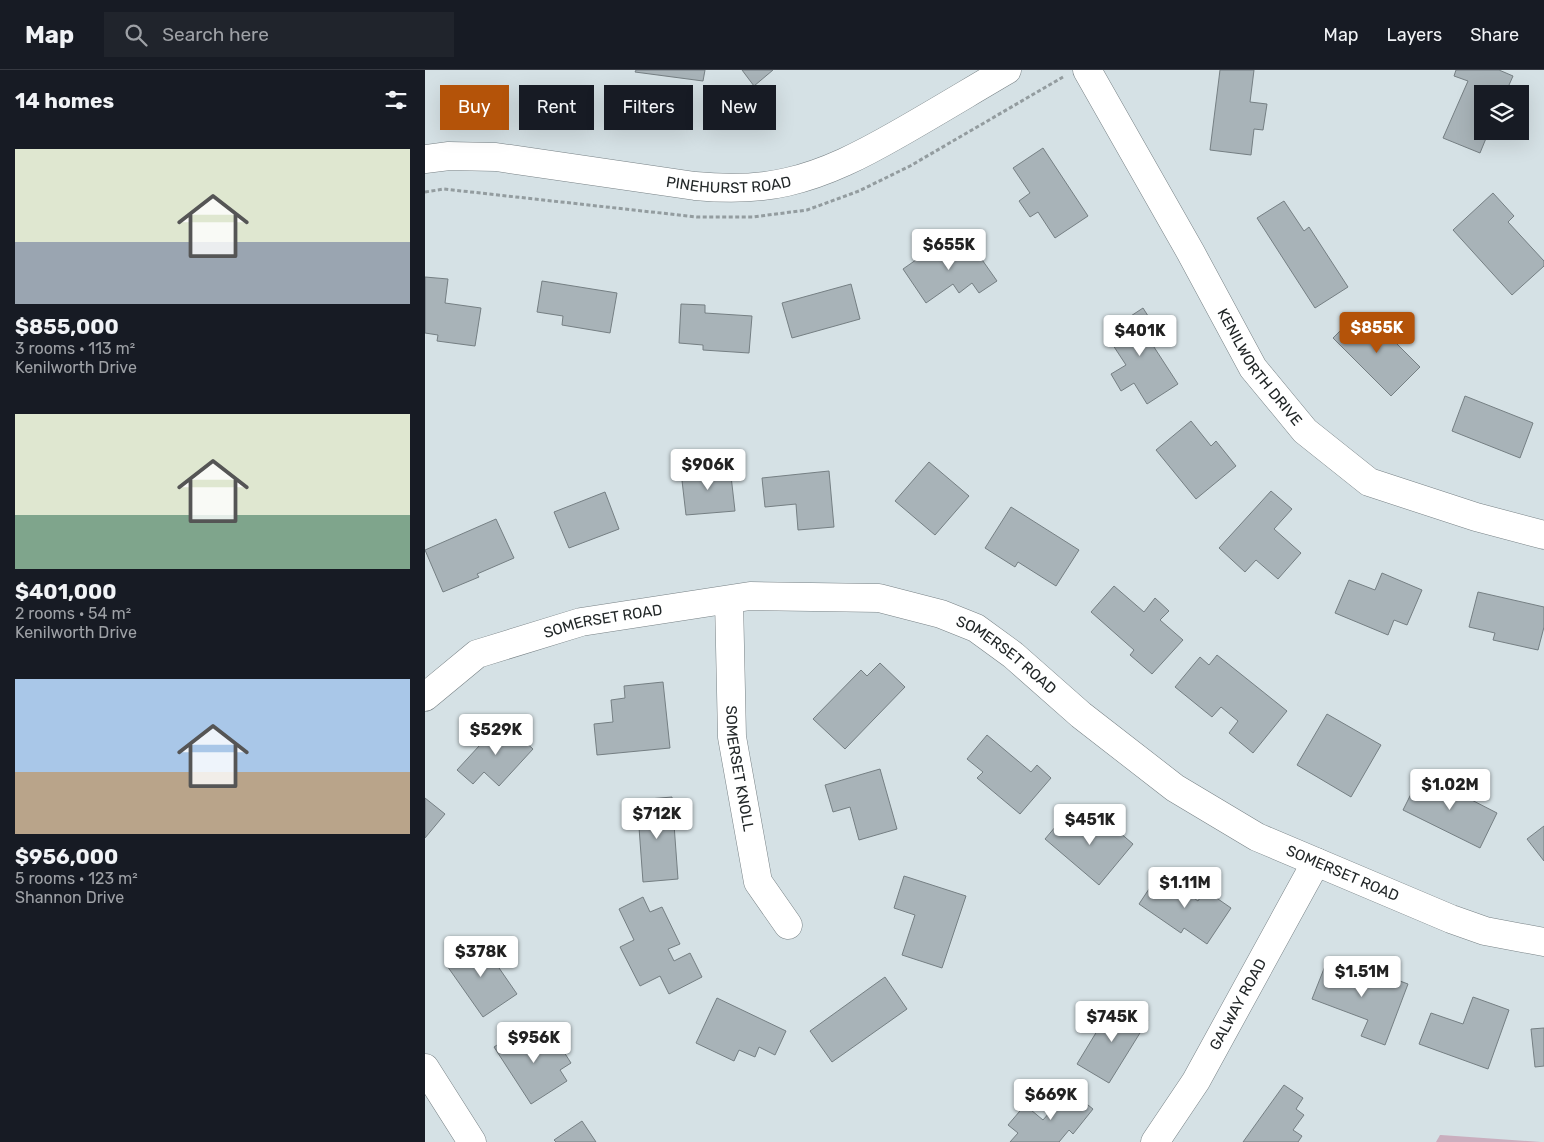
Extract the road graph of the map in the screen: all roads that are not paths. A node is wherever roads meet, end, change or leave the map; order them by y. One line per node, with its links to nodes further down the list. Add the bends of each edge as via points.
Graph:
1 (1007, 70): 3 (street, PINEHURST ROAD, via 859,156 811,175 766,186 695,186 496,157)
2 (1087, 70): 4 (street, KENILWORTH DRIVE, via 1253,368 1305,431 1369,482)
3 (425, 159)
4 (1544, 535)
5 (729, 600): 6 (street, SOMERSET ROAD, via 581,622 477,654); 7 (street, SOMERSET ROAD, via 750,596 879,598 941,614 976,628 1013,655 1081,716 1175,788 1257,837); 8 (street, SOMERSET KNOLL, via 732,737 758,882)
6 (425, 697)
7 (1316, 862): 9 (street, SOMERSET ROAD, via 1485,931); 12 (street, GALWAY ROAD, via 1196,1081)
8 (788, 925)
9 (1544, 942)
10 (425, 1068): 11 (street)
11 (472, 1142)
12 (1155, 1142)

